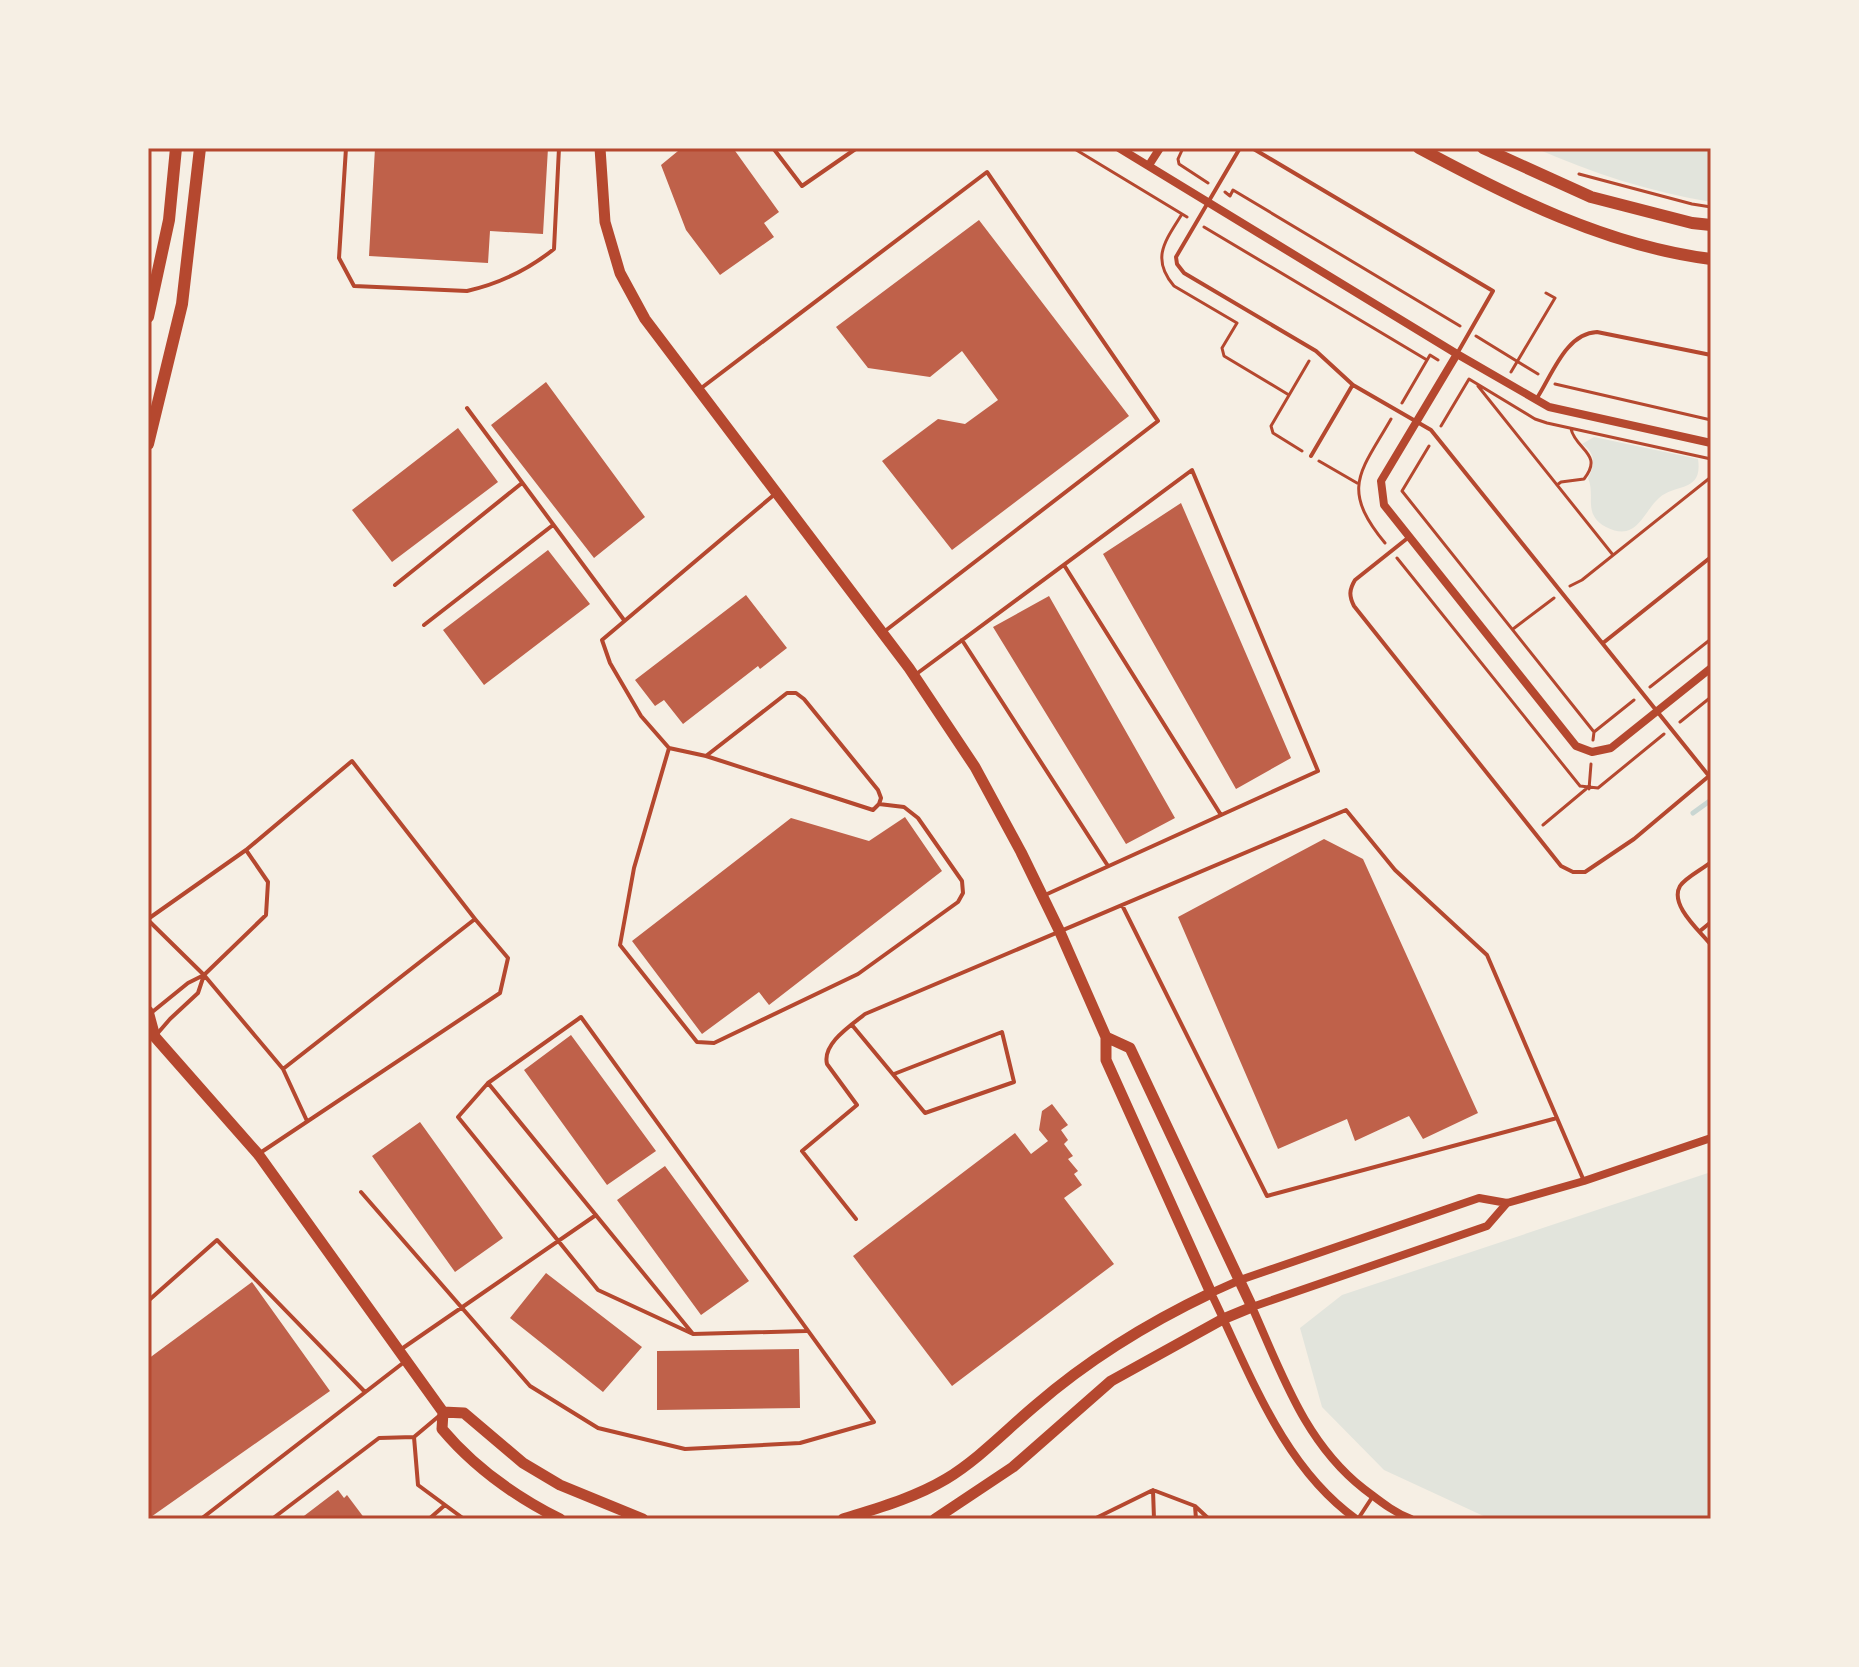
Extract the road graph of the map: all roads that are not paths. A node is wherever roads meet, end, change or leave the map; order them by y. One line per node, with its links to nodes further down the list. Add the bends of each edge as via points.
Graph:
1 (176, 148): 18 (main road, via 169,220)
2 (200, 148): 27 (main road, via 182,304)
3 (346, 148): 4 (lane, via 339,258 354,286 467,291 537,262 554,249)
4 (559, 148)
5 (600, 148): 22 (street, via 605,222 620,273 645,319)
6 (773, 148): 7 (lane, via 802,186)
7 (857, 148)
8 (1119, 148): 14 (street)
9 (1160, 148): 14 (street)
10 (1240, 148): 15 (lane)
11 (1252, 148): 19 (lane, via 1493,291)
12 (1419, 148): 17 (main road, via 1591,230)
13 (1483, 148): 16 (main road, via 1591,197)
14 (1149, 165): 15 (street)
15 (1208, 203): 19 (street); 21 (lane, via 1176,257 1184,273 1316,351)
16 (1711, 225)
17 (1711, 259)
18 (148, 317)
19 (1457, 354): 23 (street); 25 (street)
20 (1711, 355): 23 (lane, via 1585,332 1573,340)
21 (1353, 385): 25 (lane); 28 (lane)
22 (699, 391): 30 (street); 38 (lane, via 987,172 1158,421)
23 (1536, 400): 26 (street, via 1578,415)
24 (467, 408): 29 (lane)
25 (1417, 420): 32 (street, via 1381,481 1384,505); 40 (lane, via 1435,435)
26 (1711, 443)
27 (148, 444)
28 (1311, 456)
29 (522, 483): 31 (lane); 35 (lane)
30 (775, 494): 36 (lane); 38 (street)
31 (553, 525): 36 (lane); 37 (lane)
32 (1410, 535): 43 (street, via 1576,746 1592,752 1611,748); 46 (lane, via 1355,580 1350,598 1561,866 1585,872)
33 (1711, 557): 40 (lane)
34 (1064, 565): 39 (lane); 48 (lane); 48 (lane, via 1192,470 1318,771)
35 (395, 585)
36 (624, 620): 44 (lane, via 602,640 610,663 641,716)
37 (424, 625)
38 (882, 633): 42 (street)
39 (962, 640): 42 (lane); 51 (lane)
40 (1602, 643): 43 (lane)
41 (1711, 668): 43 (street)
42 (914, 675): 52 (street, via 975,767)
43 (1657, 711): 46 (lane)
44 (669, 748): 45 (lane); 47 (lane, via 634,868 620,945 697,1042 714,1043 858,974 958,902 962,881 918,818 904,807)
45 (706, 756): 47 (lane, via 873,810); 47 (lane, via 787,693 796,693 878,790)
46 (1710, 776)
47 (879, 804)
48 (1221, 815): 51 (lane)
49 (246, 850): 54 (lane, via 352,761); 55 (lane); 60 (lane, via 268,882 266,915)
50 (1711, 862): 58 (lane, via 1681,885 1678,896)
51 (1108, 866): 52 (lane)
52 (1043, 896): 57 (street)
53 (1121, 904): 57 (lane); 68 (lane, via 1346,810 1395,870 1487,955); 68 (lane, via 1267,1196)
54 (475, 919): 65 (lane); 69 (lane, via 508,958 500,993)
55 (148, 920): 60 (lane)
56 (1711, 922): 58 (lane)
57 (1059, 930): 62 (lane, via 865,1014); 64 (street)
58 (1700, 931): 59 (lane)
59 (1711, 945)
60 (204, 975): 61 (lane); 63 (lane, via 198,993); 65 (lane)
61 (149, 1012): 63 (street)
62 (852, 1025): 66 (lane); 76 (lane, via 825,1056 857,1105 802,1151)
63 (151, 1037): 71 (street)
64 (1106, 1037): 78 (street, via 1130,1048); 79 (street, via 1106,1060)
65 (283, 1069): 69 (lane)
66 (894, 1074): 66 (lane, via 1002,1032 1014,1082 925,1113)
67 (488, 1083): 75 (lane); 77 (lane, via 458,1117); 84 (lane, via 581,1017)
68 (1557, 1118): 72 (lane)
69 (307, 1121): 71 (lane)
70 (1711, 1138): 72 (street)
71 (258, 1154): 86 (street)
72 (1584, 1181): 74 (street)
73 (361, 1192): 82 (lane)
74 (1507, 1203): 78 (street, via 1479,1198); 81 (street, via 1487,1226)
75 (596, 1215): 77 (lane); 85 (lane)
76 (856, 1219)
77 (558, 1240): 82 (lane); 85 (lane, via 598,1290)
78 (1240, 1280): 79 (street); 81 (street)
79 (1211, 1293): 83 (street); 101 (street, via 1102,1354 946,1479)
80 (148, 1301): 87 (lane, via 217,1240)
81 (1252, 1307): 83 (street); 91 (street, via 1318,1443)
82 (460, 1308): 84 (lane, via 530,1386 598,1428 685,1449 800,1443 874,1422); 86 (lane)
83 (1223, 1319): 102 (street, via 1111,1381 1013,1467); 107 (street, via 1292,1455 1321,1490)
84 (808, 1331): 85 (lane)
85 (693, 1334)
86 (402, 1356): 87 (lane); 88 (street)
87 (365, 1392): 95 (lane)
88 (443, 1412): 89 (lane); 99 (street, via 442,1429 466,1454 507,1488); 100 (street, via 464,1413 523,1463)
89 (414, 1437): 92 (lane, via 418,1485); 96 (lane, via 379,1438)
90 (1153, 1490): 93 (lane); 103 (lane); 104 (lane)
91 (1373, 1496): 94 (street); 107 (lane)
92 (445, 1505): 97 (lane); 98 (lane)
93 (1195, 1506): 105 (lane); 106 (lane)
94 (1392, 1516): 108 (street)
95 (201, 1519)
96 (272, 1519)
97 (429, 1519)
98 (464, 1519)
99 (560, 1519)
100 (638, 1519)
101 (843, 1519)
102 (935, 1519)
103 (1094, 1519)
104 (1154, 1519)
105 (1196, 1519)
106 (1209, 1519)
107 (1357, 1519)
108 (1411, 1519)

